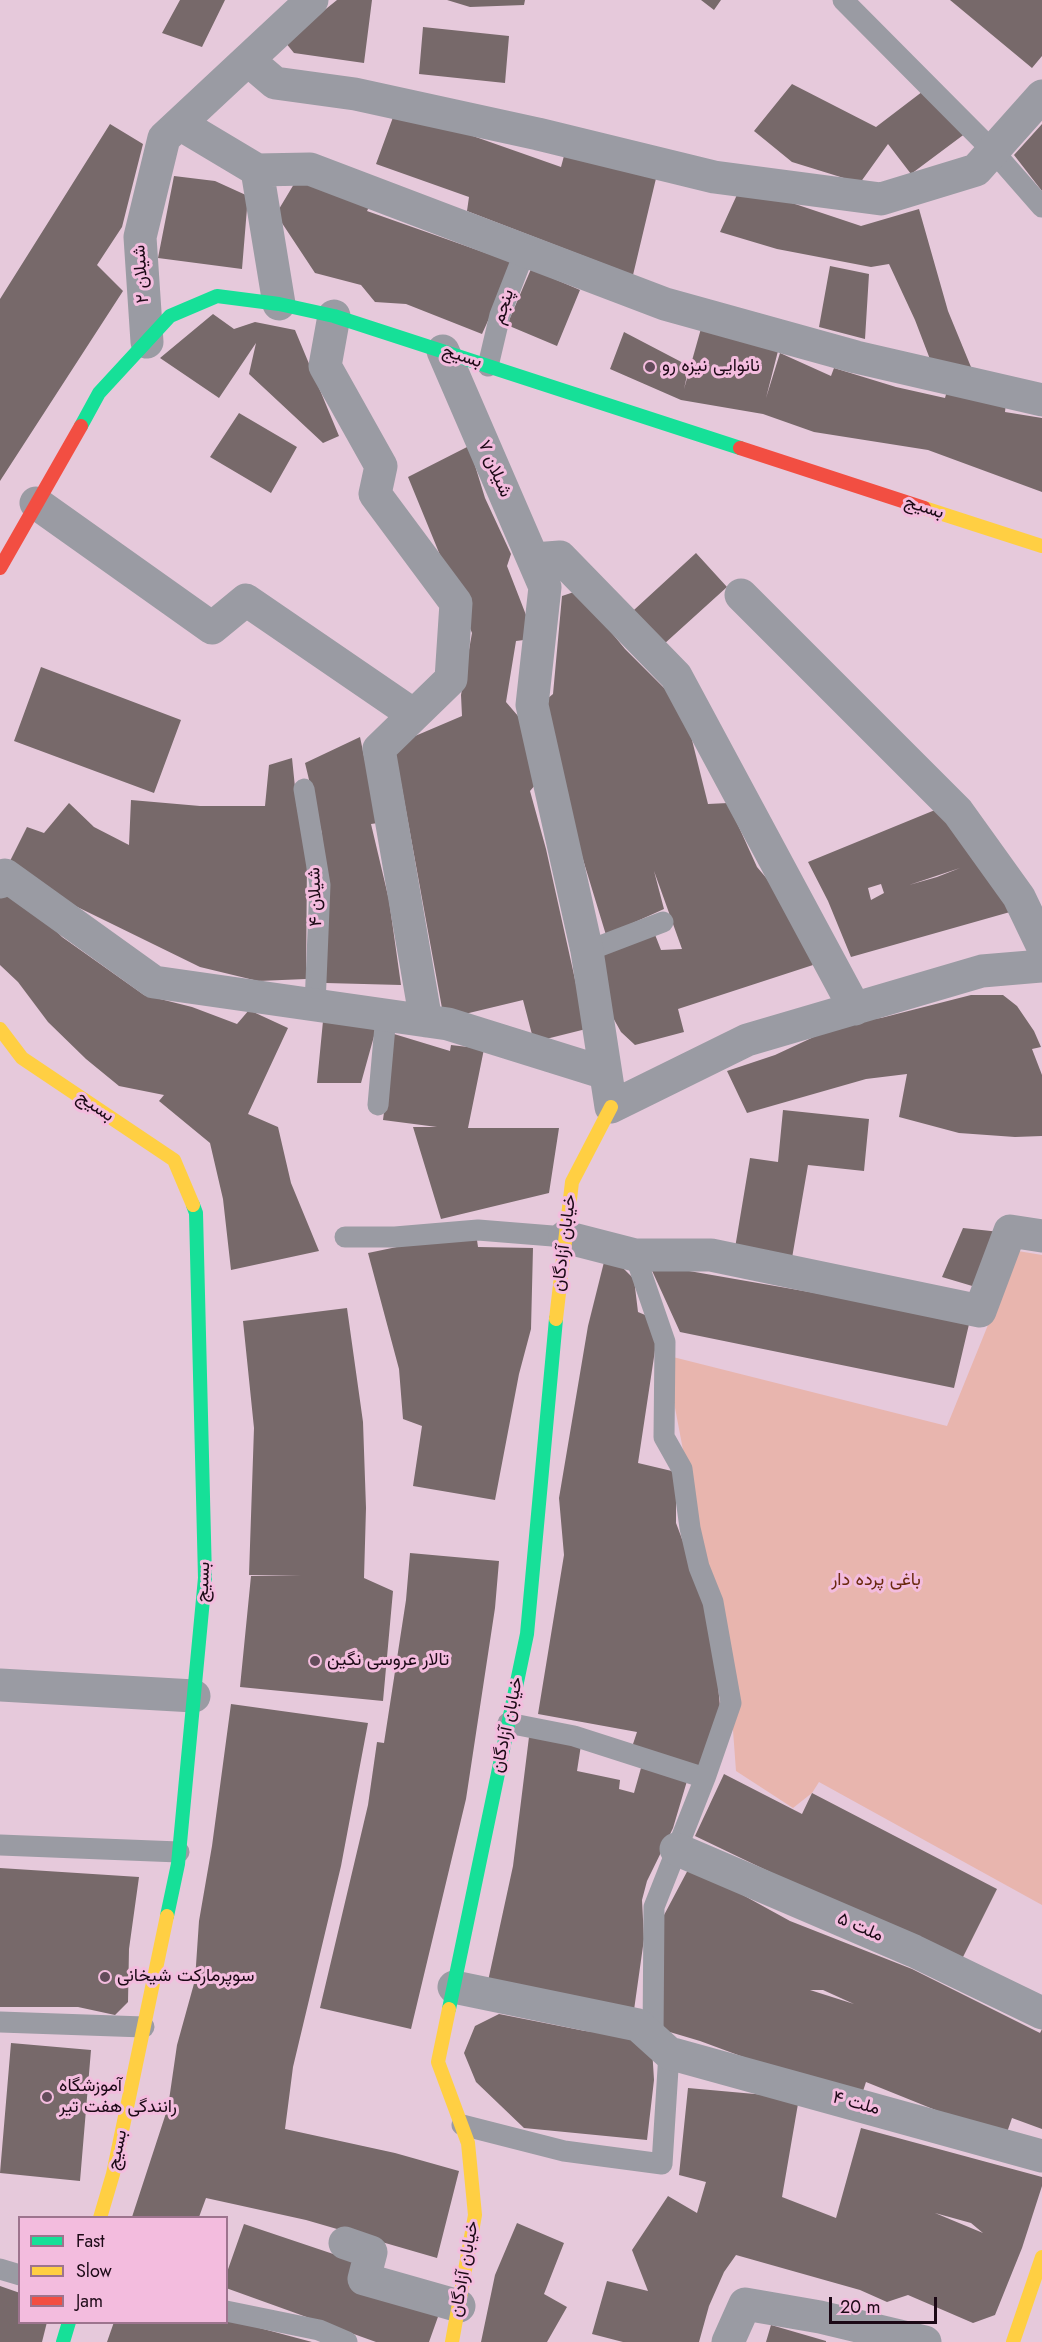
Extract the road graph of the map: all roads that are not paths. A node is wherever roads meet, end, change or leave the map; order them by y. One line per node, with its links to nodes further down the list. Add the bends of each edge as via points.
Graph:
1 (312, 0): 3 (street)
2 (843, 0): 6 (lane)
3 (248, 60): 5 (street); 6 (street, via 275,82 355,94 714,177 881,199 976,170)
4 (1042, 96): 6 (street)
5 (172, 131): 7 (street); 12 (street, شیلان ۲, via 140,237)
6 (993, 152): 8 (lane)
7 (257, 170): 9 (street, via 310,169); 10 (street)
8 (1042, 207)
9 (525, 250): 14 (lane, پنجم, via 500,315); 15 (street, via 665,304 856,357)
10 (279, 304): 11 (street, بسیج); 12 (street, بسیج, via 217,296 170,316)
11 (334, 316): 13 (street, بسیج); 21 (street, via 325,366 381,466 375,494 456,603 451,679)
12 (147, 342): 16 (street, بسیج, via 99,393)
13 (443, 351): 14 (street, بسیج); 19 (street, شیلان ۷)
14 (488, 366): 17 (street, بسیج)
15 (1042, 400)
16 (36, 503): 18 (street, بسیج); 21 (street, via 212,628 246,600)
17 (1042, 546)
18 (0, 568)
19 (539, 573): 26 (street, via 532,705); 29 (street, via 560,557 676,676)
20 (741, 595): 25 (street, via 958,813 1019,897)
21 (414, 715): 31 (street, via 379,749)
22 (304, 789): 28 (lane, شیلان ۴, via 320,885)
23 (0, 882): 28 (street, via 5,875 154,982)
24 (663, 922): 26 (lane)
25 (1042, 945)
26 (587, 951): 33 (street)
27 (1042, 966): 29 (street, via 982,971)
28 (315, 1005): 30 (street)
29 (855, 1009): 35 (street, via 747,1040)
30 (386, 1015): 31 (street); 34 (lane)
31 (426, 1021): 33 (street, via 448,1024)
32 (0, 1029): 41 (street, بسیج, via 22,1058 174,1160 196,1213 206,1578)
33 (605, 1074): 35 (street)
34 (378, 1106)
35 (611, 1107): 38 (street, خیابان آزادگان, via 572,1182)
36 (1042, 1236): 39 (street, via 1010,1231 980,1311 711,1255)
37 (345, 1237): 38 (lane, via 478,1230)
38 (565, 1237): 39 (street); 42 (street, خیابان آزادگان, via 526,1634)
39 (635, 1255): 43 (lane, via 665,1342 664,1437 682,1469 690,1528 713,1602 731,1703)
40 (0, 1685): 41 (street)
41 (194, 1696): 46 (street, بسیج)
42 (508, 1724): 43 (lane, via 574,1736); 47 (street, خیابان آزادگان)
43 (705, 1778): 45 (lane)
44 (0, 1845): 46 (lane)
45 (676, 1848): 48 (street, ملت ۵, via 914,1951); 51 (lane, via 654,1907)
46 (179, 1852): 50 (street, بسیج)
47 (454, 1987): 51 (street, ملت ۴, via 638,2025); 52 (street, خیابان آزادگان, via 438,2062)
48 (1042, 2013)
49 (0, 2022): 50 (lane)
50 (144, 2026): 54 (street, بسیج)
51 (661, 2046): 52 (lane, via 662,2164 564,2151); 53 (street, ملت ۴)
52 (462, 2125): 59 (street, خیابان آزادگان, via 468,2143 475,2215)
53 (1042, 2156)
54 (100, 2216)
55 (345, 2243): 59 (street, via 371,2252 364,2279)
56 (1042, 2257): 67 (street)
57 (0, 2269): 58 (lane)
58 (18, 2274)
59 (459, 2306): 64 (street, خیابان آزادگان)
60 (228, 2311): 63 (lane, via 319,2330)
61 (68, 2324): 62 (street)
62 (63, 2342)
63 (347, 2342)
64 (452, 2342)
65 (728, 2342): 66 (street, via 745,2304)
66 (925, 2342)
67 (1013, 2342)

